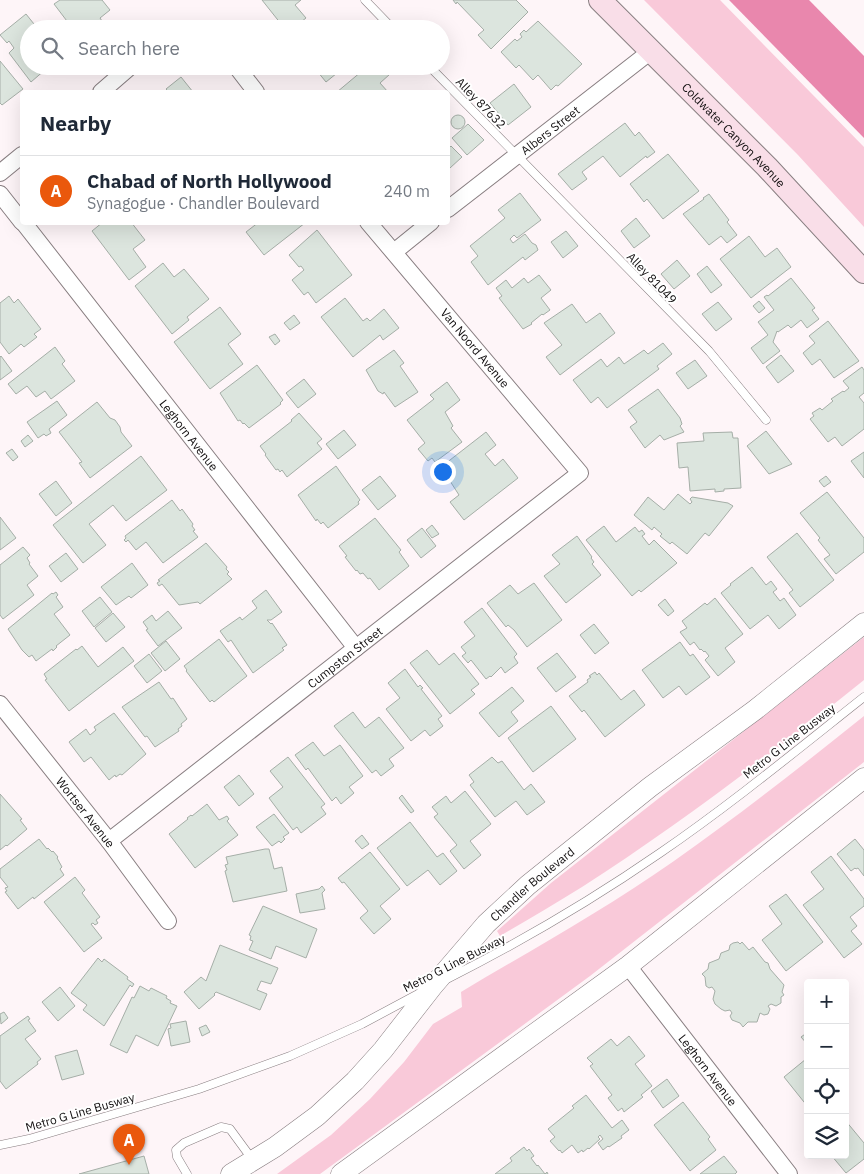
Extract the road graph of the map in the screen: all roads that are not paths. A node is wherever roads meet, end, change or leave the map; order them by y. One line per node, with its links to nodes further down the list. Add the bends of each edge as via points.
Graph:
1 (365, 0): 3 (lane)
2 (600, 0): 4 (main road, Coldwater Canyon Avenue)
3 (384, 20)
4 (651, 51): 10 (street, Albers Street); 20 (main road, Coldwater Canyon Avenue, via 796,197)
5 (121, 75): 8 (street)
6 (243, 75): 9 (street)
7 (438, 75): 10 (lane, Alley 87632)
8 (103, 90)
9 (254, 90)
10 (516, 155): 14 (street, Albers Street); 21 (lane, Alley 81049, via 709,351)
11 (20, 157): 12 (street)
12 (0, 173)
13 (0, 194): 15 (street, Leghorn Avenue)
14 (450, 207)
15 (20, 218)
16 (25, 225): 24 (street, Leghorn Avenue)
17 (371, 225): 19 (street, Van Noord Avenue)
18 (427, 225): 19 (street)
19 (394, 252): 22 (street, Van Noord Avenue)
20 (864, 272)
21 (766, 420)
22 (580, 473): 24 (street, Cumpston Street)
23 (864, 623): 31 (street, Chandler Boulevard, via 528,885 486,924)
24 (356, 648): 28 (street, Cumpston Street)
25 (864, 697): 31 (lane, Metro G Line Busway, via 661,853 566,915)
26 (0, 704): 28 (street, Wortser Avenue)
27 (864, 778): 30 (street)
28 (109, 841): 29 (street, Wortser Avenue)
29 (168, 921)
30 (628, 966): 36 (street); 37 (street, Leghorn Avenue)
31 (432, 987): 32 (lane, Metro G Line Busway, via 362,1024 290,1056 208,1086); 33 (street, Chandler Boulevard, via 355,1081 317,1116)
32 (0, 1145)
33 (253, 1160): 34 (lane, via 230,1129 221,1127 184,1143 176,1150); 35 (street, Chandler Boulevard)
34 (187, 1174)
35 (230, 1174)
36 (341, 1174)
37 (789, 1174)

